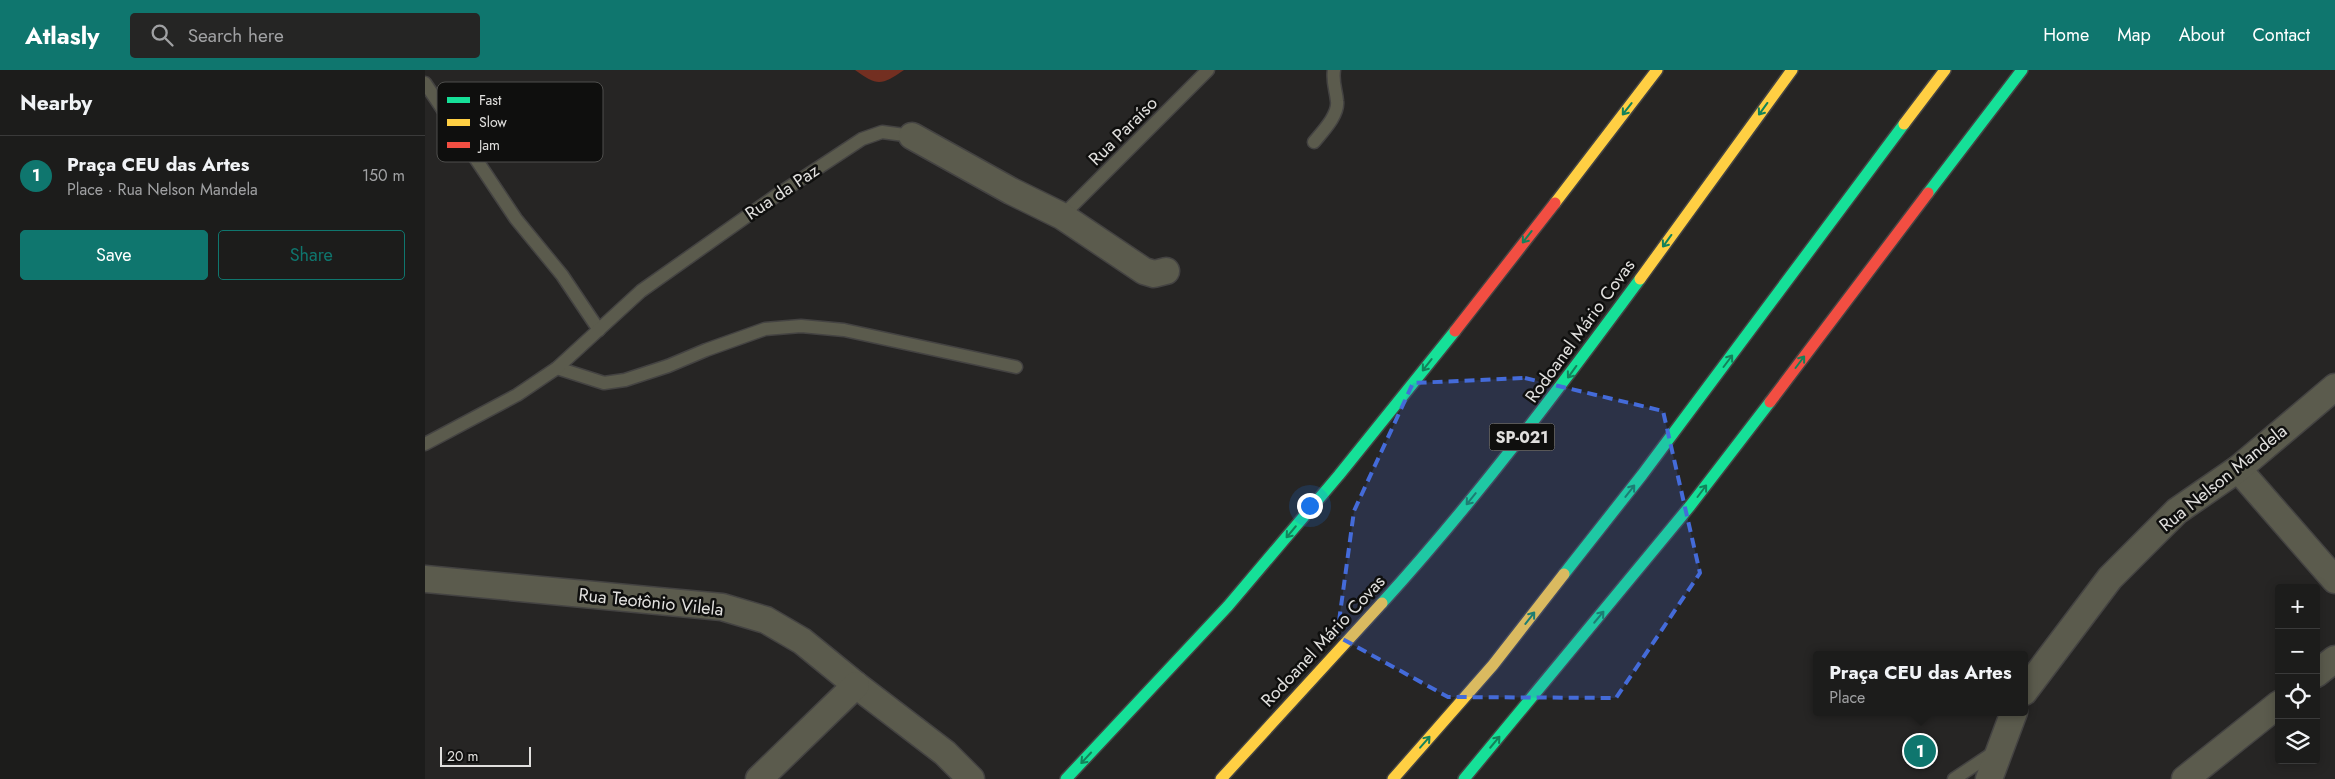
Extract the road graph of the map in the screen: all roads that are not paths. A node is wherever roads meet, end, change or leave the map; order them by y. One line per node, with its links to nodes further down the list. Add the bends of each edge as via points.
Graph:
1 (1208, 70): 12 (lane, Rua Paraíso)
2 (1334, 70): 10 (lane, via 1332,80 1338,104)
3 (1657, 70): 31 (main road, one-way to 31, via 1323,494 1227,608)
4 (1792, 70): 32 (main road, Rodoanel Mário Covas / SP-021, one-way to 32, via 1549,403 1417,565)
5 (1945, 70): 33 (main road, one-way to 5, via 1493,665 1642,475)
6 (2022, 70): 34 (main road, one-way to 6, via 1691,506)
7 (425, 83): 8 (lane)
8 (437, 101)
9 (913, 136): 12 (street, Rua da Paz); 14 (lane, Rua da Paz, via 882,132 861,139 641,291)
10 (1314, 142)
11 (478, 162): 14 (lane, via 516,219 562,274)
12 (1062, 216): 13 (street, Rua da Paz, via 1144,271 1154,274)
13 (1166, 271)
14 (599, 330): 16 (lane, Rua da Paz)
15 (1016, 367): 16 (lane, via 845,330 801,326 765,328 625,380 604,383)
16 (557, 368): 18 (lane, Rua da Paz, via 517,395)
17 (2335, 387): 19 (street, Rua Nelson Mandela)
18 (425, 444)
19 (2237, 469): 21 (street); 25 (street, Rua Nelson Mandela, via 2177,511 2110,578)
20 (425, 579): 24 (street, Rua Teotônio Vilela, via 722,607 766,620 802,641)
21 (2335, 580)
22 (2335, 658): 23 (street)
23 (2320, 671)
24 (856, 685): 29 (street); 30 (street, Rua Teotônio Vilela, via 945,753)
25 (2028, 687)
26 (2275, 707): 37 (street)
27 (2013, 716): 28 (street)
28 (2001, 747): 35 (lane); 36 (street)
29 (759, 779)
30 (971, 779)
31 (1066, 779)
32 (1221, 779)
33 (1393, 779)
34 (1464, 779)
35 (1954, 779)
36 (1989, 779)
37 (2185, 779)

